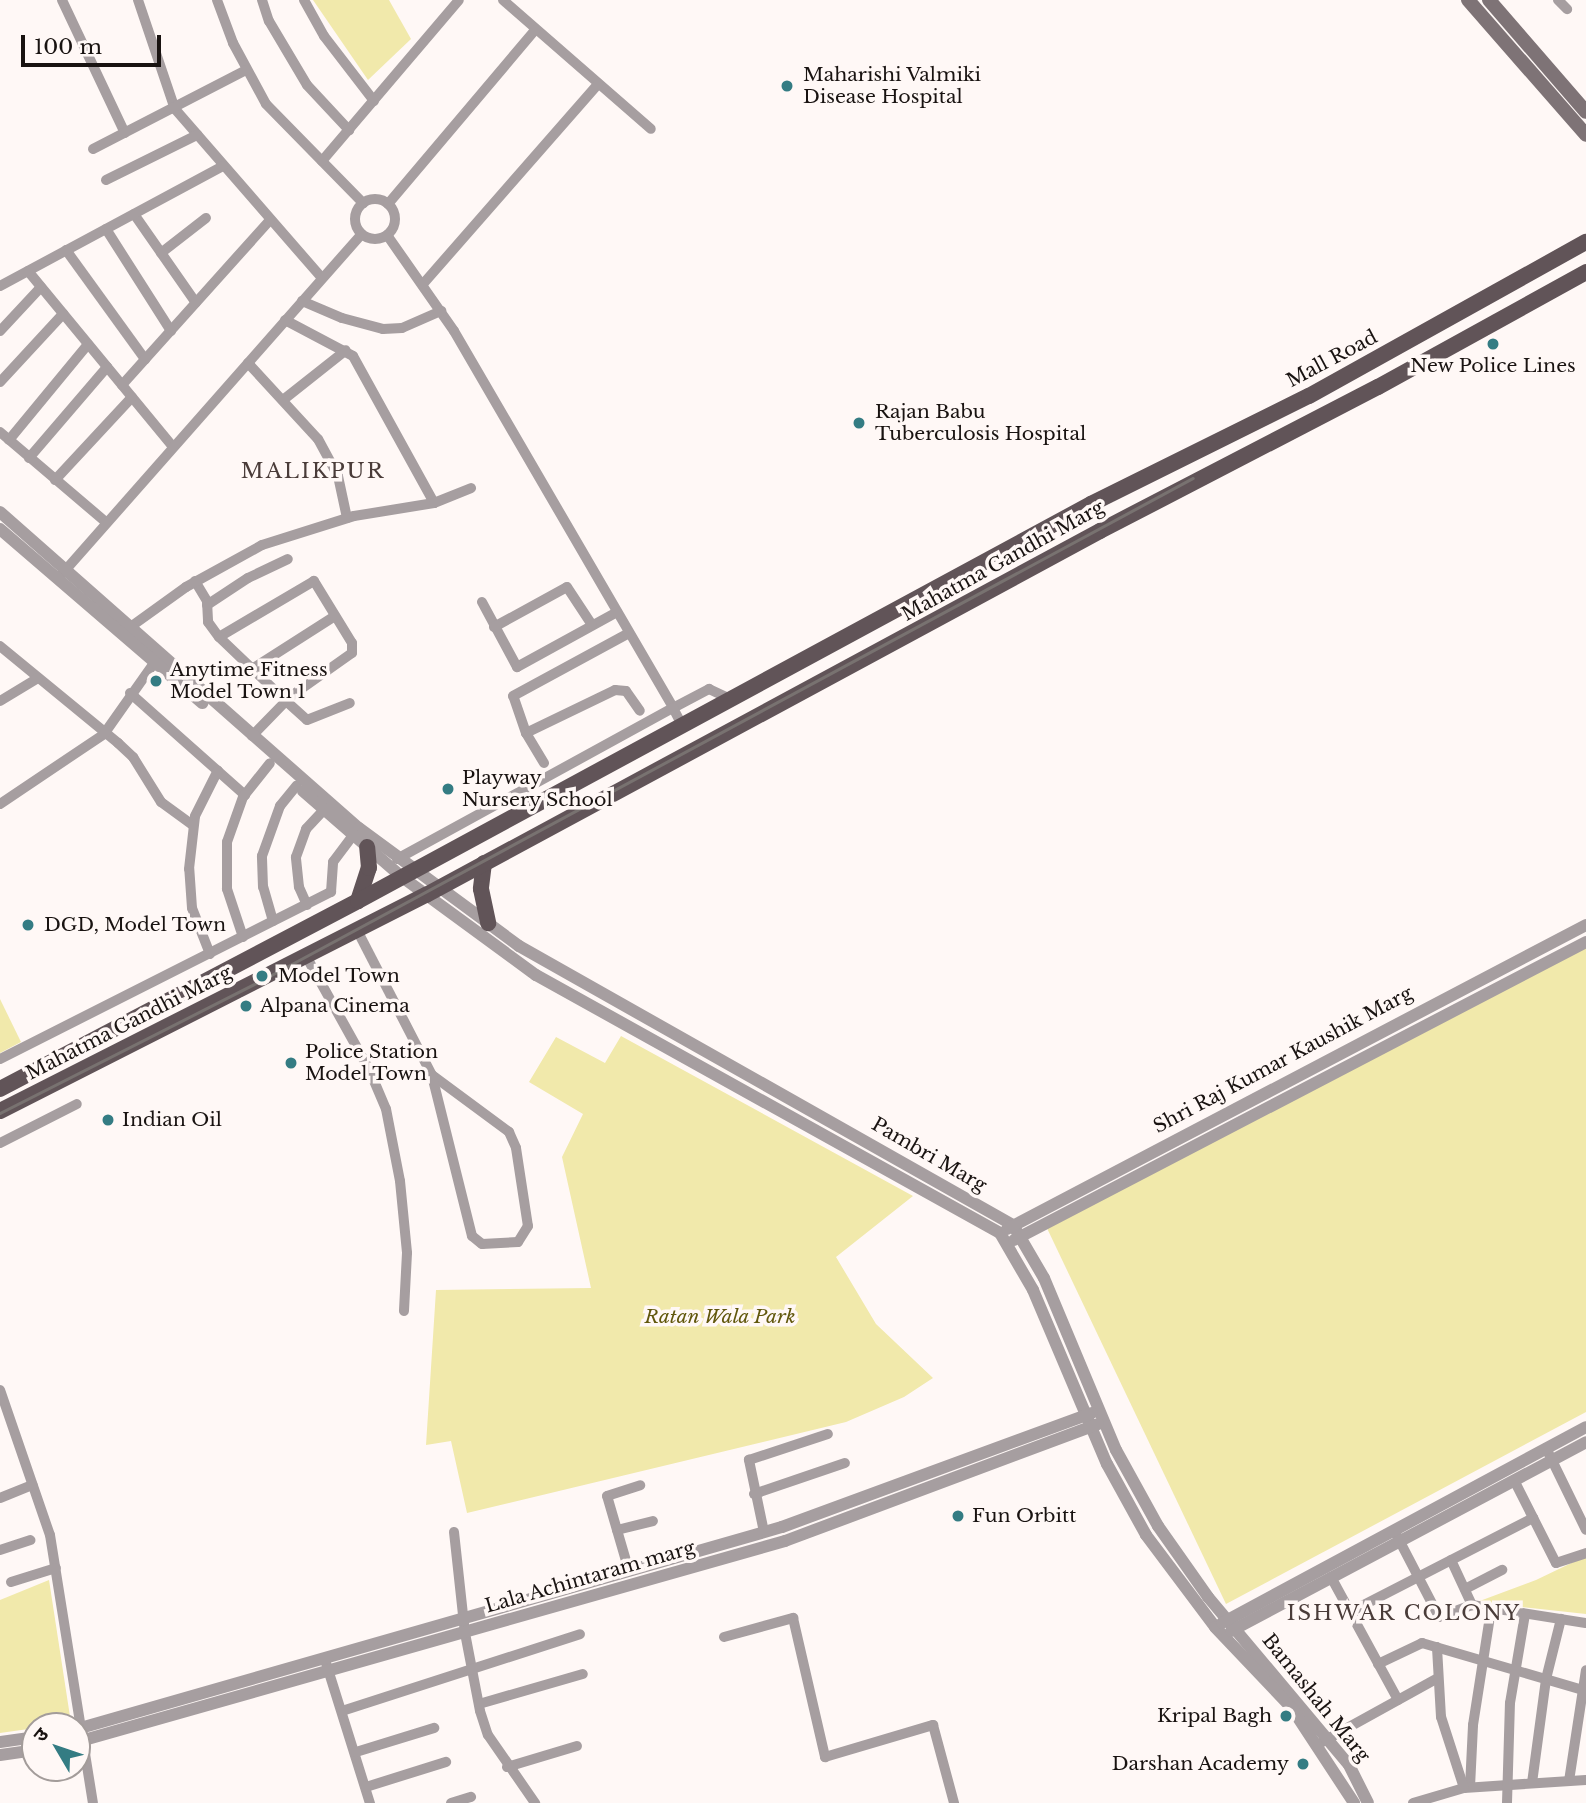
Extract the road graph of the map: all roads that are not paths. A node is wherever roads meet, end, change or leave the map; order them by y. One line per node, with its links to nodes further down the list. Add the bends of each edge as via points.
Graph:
1 (62, 0): 20 (street)
2 (138, 0): 16 (street)
3 (217, 0): 13 (street)
4 (262, 0): 19 (street, via 268,21 307,85)
5 (304, 0): 15 (street, via 324,36)
6 (458, 0): 15 (street)
7 (503, 0): 12 (street)
8 (1468, 0): 22 (main road)
9 (1489, 0): 17 (main road)
10 (1558, 0): 11 (street)
11 (1567, 9)
12 (535, 30): 14 (street); 28 (street)
13 (246, 70): 16 (street); 24 (street, via 267,104)
14 (598, 84): 18 (street); 41 (street)
15 (373, 101): 19 (street)
16 (175, 109): 20 (street); 21 (street)
17 (1586, 112)
18 (651, 129)
19 (349, 130): 24 (street)
20 (125, 133): 23 (street)
21 (197, 135): 25 (street); 26 (street)
22 (1586, 135)
23 (93, 149)
24 (322, 161): 27 (street)
25 (223, 166): 29 (street); 31 (street)
26 (106, 180)
27 (363, 203): 28 (street, via 380,200); 33 (street, via 355,218)
28 (388, 204): 34 (street, via 395,219)
29 (134, 214): 32 (street); 37 (street)
30 (206, 218): 37 (street)
31 (270, 220): 40 (street); 45 (street)
32 (106, 229): 36 (street); 50 (street)
33 (362, 234): 34 (street, via 370,238); 40 (street)
34 (387, 235): 41 (street)
35 (1586, 242): 60 (main road, Mall Road)
36 (66, 250): 38 (street); 53 (street)
37 (161, 253): 45 (street)
38 (28, 271): 42 (street); 43 (street)
39 (1586, 272): 61 (main road, Mahatma Gandhi Marg)
40 (322, 278): 44 (street)
41 (424, 284): 46 (street)
42 (0, 286)
43 (41, 287): 47 (street); 49 (street)
44 (302, 301): 46 (street, via 383,328 402,328); 48 (street)
45 (196, 303): 50 (street)
46 (441, 311): 78 (street)
47 (63, 313): 51 (street); 56 (street)
48 (285, 320): 52 (street); 54 (street)
49 (0, 331)
50 (171, 331): 53 (street)
51 (88, 344): 55 (street); 62 (street)
52 (345, 350): 59 (street); 67 (street, via 360,364 384,418 419,468)
53 (145, 359): 57 (street)
54 (248, 363): 59 (street); 63 (street)
55 (107, 367): 57 (street); 64 (street)
56 (0, 382)
57 (122, 386): 58 (street)
58 (132, 397): 63 (street); 65 (street)
59 (284, 400): 70 (street, via 318,439 338,476)
60 (1277, 411): 61 (main road); 68 (main road, Mall Road)
61 (1289, 433): 111 (main road, Mahatma Gandhi Marg)
62 (5, 436): 64 (street)
63 (173, 447): 71 (street)
64 (29, 458): 65 (street)
65 (55, 480): 71 (street)
66 (471, 488): 67 (street)
67 (434, 503): 70 (street)
68 (1091, 504): 90 (main road, Mahatma Gandhi Marg)
69 (0, 513): 74 (street)
70 (347, 518): 75 (street, via 262,545)
71 (107, 523): 74 (street)
72 (0, 529): 74 (street)
73 (288, 559): 77 (street)
74 (61, 575): 82 (street); 86 (street)
75 (195, 582): 77 (street); 82 (street)
76 (482, 602): 81 (street)
77 (208, 605): 84 (street, via 206,615)
78 (617, 612): 80 (street); 83 (street)
79 (335, 616): 84 (street, via 319,578); 87 (street); 92 (street, via 352,643 352,653)
80 (592, 625): 81 (street, via 567,587); 81 (street, via 517,667)
81 (494, 627)
82 (129, 628): 99 (street)
83 (629, 633): 94 (street); 97 (street, via 513,696 511,702)
84 (219, 636): 87 (street)
85 (0, 646): 88 (street)
86 (155, 663): 89 (street); 100 (street)
87 (252, 669): 92 (street)
88 (38, 678): 91 (street); 98 (street)
89 (130, 694): 98 (street); 102 (street)
90 (733, 700): 94 (street, via 709,689); 96 (main road, Mahatma Gandhi Marg)
91 (0, 701)
92 (286, 701): 93 (street, via 311,721); 99 (street)
93 (350, 703)
94 (673, 708): 96 (street); 110 (street)
95 (640, 711): 97 (street, via 626,691 615,690)
96 (683, 727): 112 (main road, Mahatma Gandhi Marg)
97 (526, 733): 101 (street)
98 (104, 734): 105 (street); 107 (street, via 133,757 161,802)
99 (253, 736): 110 (street)
100 (270, 763): 103 (street); 104 (street)
101 (544, 763)
102 (218, 771): 104 (street); 107 (street)
103 (296, 786): 106 (street); 117 (street, via 276,814 262,856 263,887)
104 (245, 795): 121 (street, via 233,819 225,865 230,900)
105 (0, 804)
106 (324, 810): 108 (street); 116 (street, via 306,829 296,857 299,887)
107 (193, 825): 123 (street, via 189,889)
108 (353, 835): 109 (street); 113 (street, via 332,862)
109 (367, 847): 112 (street); 115 (main road, via 369,868)
110 (397, 859): 112 (street)
111 (484, 863): 114 (main road, Mahatma Gandhi Marg); 118 (main road, via 481,889)
112 (409, 874): 114 (street); 115 (main road, Mahatma Gandhi Marg)
113 (335, 888): 115 (street); 116 (street)
114 (433, 891): 118 (street, Pambri Marg); 120 (main road, Mahatma Gandhi Marg); 129 (street, Pambri Marg, via 536,975)
115 (356, 902): 130 (main road, Mahatma Gandhi Marg)
116 (307, 905): 117 (street)
117 (273, 921): 121 (street)
118 (488, 923): 129 (street, Pambri Marg, via 536,957)
119 (1586, 925): 126 (street, Shri Raj Kumar Kaushik Marg)
120 (357, 930): 124 (main road, Mahatma Gandhi Marg); 127 (street)
121 (243, 937): 123 (street)
122 (1586, 942): 128 (street, Shri Raj Kumar Kaushik Marg)
123 (210, 954): 125 (street)
124 (306, 956): 132 (main road, Mahatma Gandhi Marg); 136 (street, via 386,1109 404,1217)
125 (0, 1059)
126 (1315, 1065): 128 (street); 134 (street, Shri Raj Kumar Kaushik Marg)
127 (432, 1075): 127 (street, via 509,1132 516,1148 528,1226 518,1242 482,1244 472,1236)
128 (1322, 1080): 134 (street, Shri Raj Kumar Kaushik Marg)
129 (743, 1081): 134 (street, Pambri Marg); 135 (street, Pambri Marg)
130 (0, 1089)
131 (77, 1104): 133 (street)
132 (0, 1111)
133 (0, 1143)
134 (1017, 1231): 135 (street, Shri Raj Kumar Kaushik Marg); 138 (street, via 1044,1278)
135 (1004, 1238): 139 (street, via 1033,1290)
136 (404, 1311)
137 (0, 1390): 146 (street)
138 (1101, 1416): 139 (street, Lala Achintaram marg); 175 (street, via 1158,1526)
139 (1088, 1421): 155 (street, Lala Achintaram marg); 175 (street, via 1146,1535); 176 (street, Lala Achintaram marg, via 785,1541)
140 (1586, 1427): 143 (street)
141 (828, 1434): 148 (street, via 749,1460)
142 (1586, 1442): 143 (street)
143 (1549, 1454): 145 (street); 153 (street); 156 (street)
144 (845, 1463): 148 (street)
145 (1514, 1480): 150 (street); 156 (street)
146 (32, 1485): 149 (street); 161 (street)
147 (640, 1485): 152 (street, via 607,1496)
148 (754, 1494): 155 (street)
149 (0, 1498)
150 (1533, 1518): 159 (street, via 1556,1563); 160 (street)
151 (653, 1521): 152 (street)
152 (617, 1530): 163 (street)
153 (1586, 1530)
154 (454, 1532): 172 (street)
155 (764, 1532): 163 (street, Lala Achintaram marg)
156 (1396, 1534): 164 (street); 165 (street); 175 (street)
157 (30, 1540): 158 (street)
158 (0, 1550)
159 (1586, 1553)
160 (1451, 1560): 165 (street); 167 (street)
161 (56, 1568): 166 (street); 193 (street)
162 (1502, 1570): 167 (street)
163 (629, 1572): 172 (street, Lala Achintaram marg)
164 (1331, 1577): 170 (street); 175 (street)
165 (1415, 1578): 168 (street, via 1439,1617); 170 (street)
166 (11, 1582)
167 (1465, 1589): 168 (street)
168 (1472, 1605): 169 (street)
169 (1490, 1610): 171 (street); 180 (street)
170 (1350, 1612): 181 (street)
171 (1525, 1614): 173 (street); 184 (street)
172 (463, 1618): 176 (street); 182 (street, Lala Achintaram marg)
173 (1561, 1619): 174 (street); 188 (street)
174 (1586, 1623)
175 (1225, 1628): 197 (street, Bamashah Marg)
176 (465, 1633): 182 (street, Lala Achintaram marg); 183 (street)
177 (580, 1634): 183 (street)
178 (724, 1637): 217 (street, via 793,1618 825,1757 933,1725)
179 (1437, 1647): 180 (street); 181 (street, via 1418,1644); 187 (street)
180 (1483, 1662): 184 (street); 211 (street)
181 (1378, 1664): 190 (street)
182 (327, 1666): 192 (street); 195 (street, Lala Achintaram marg)
183 (471, 1668): 191 (street); 192 (street)
184 (1515, 1669): 188 (street); 208 (street)
185 (1586, 1670): 189 (street)
186 (583, 1674): 191 (street)
187 (1436, 1679): 190 (street); 211 (street, via 1441,1717)
188 (1546, 1679): 189 (street); 209 (street)
189 (1583, 1690): 206 (street)
190 (1398, 1700): 197 (street)
191 (478, 1704): 204 (street, via 488,1735)
192 (342, 1711): 201 (street)
193 (77, 1712)
194 (433, 1728): 201 (street)
195 (91, 1732)
196 (21, 1739): 198 (street)
197 (1323, 1741): 218 (street, Bamashah Marg); 219 (street, Bamashah Marg, via 1349,1765)
198 (0, 1742)
199 (577, 1746): 204 (street)
200 (21, 1752): 202 (street)
201 (356, 1752): 210 (street)
202 (0, 1755)
203 (446, 1762): 210 (street)
204 (507, 1767): 216 (street)
205 (1586, 1780): 206 (street)
206 (1569, 1781): 209 (street)
207 (89, 1782): 213 (street)
208 (1505, 1782): 209 (street); 211 (street); 221 (street)
209 (1532, 1783)
210 (366, 1787): 214 (street)
211 (1467, 1788): 220 (street)
212 (471, 1797): 215 (street)
213 (93, 1803)
214 (370, 1803)
215 (451, 1803)
216 (535, 1803)
217 (954, 1803)
218 (1354, 1803)
219 (1368, 1803)
220 (1413, 1803)
221 (1507, 1803)

